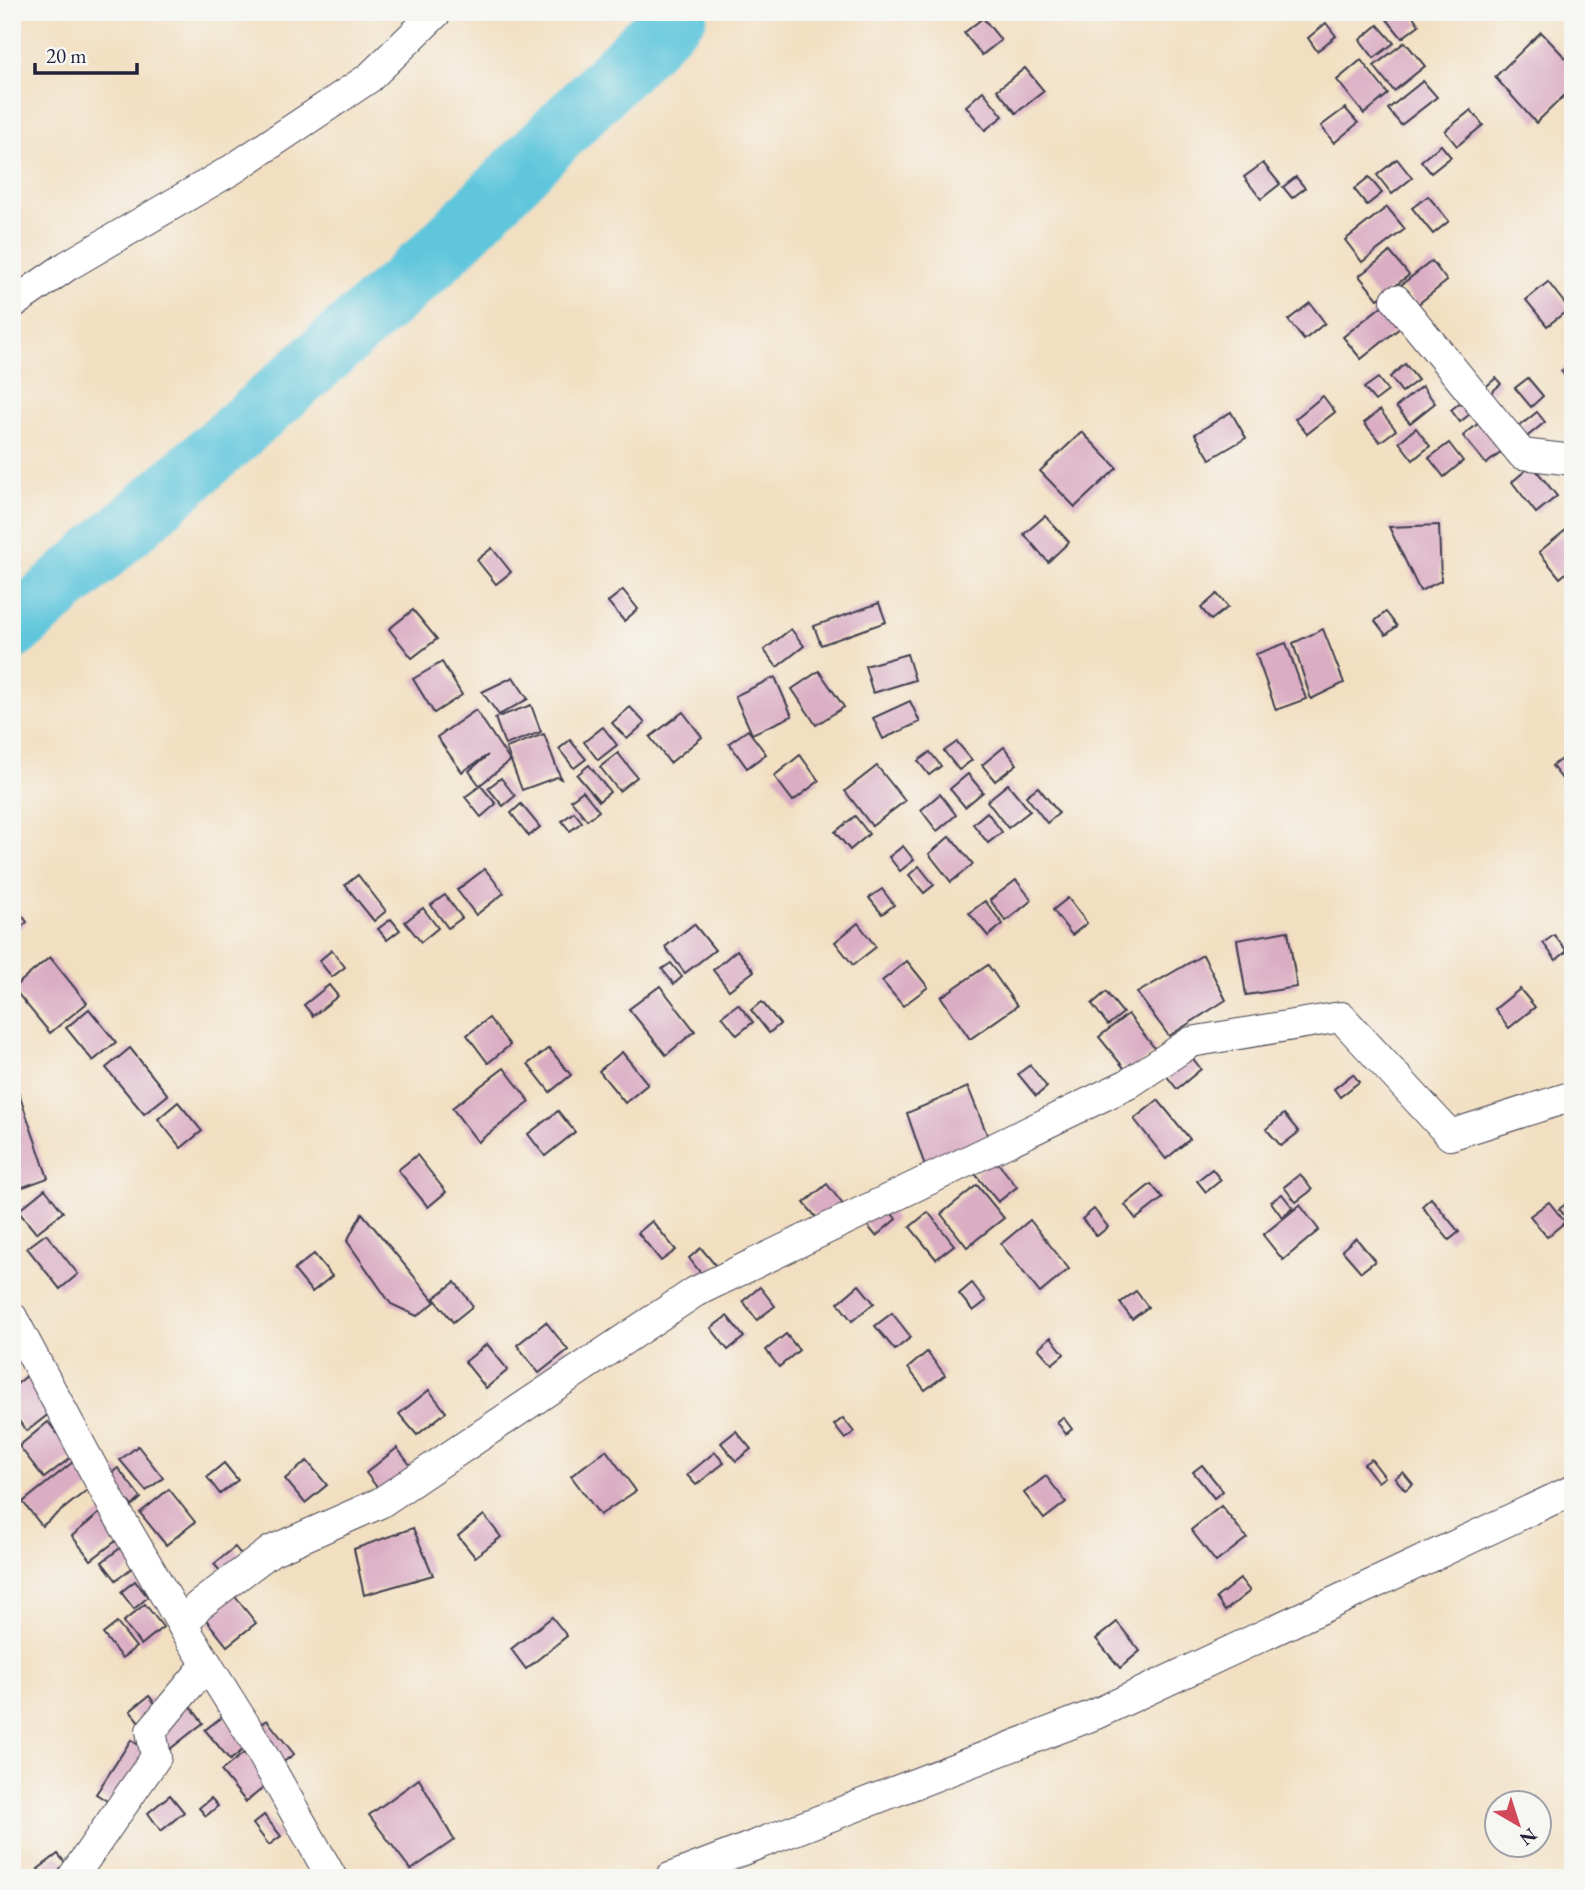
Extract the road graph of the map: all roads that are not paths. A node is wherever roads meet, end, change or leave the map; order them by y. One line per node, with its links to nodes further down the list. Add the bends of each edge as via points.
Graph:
1 (437, 12): 3 (street, via 369,78 233,169 67,266)
2 (1396, 300): 4 (street, via 1522,454)
3 (12, 304)
4 (1573, 460)
5 (1573, 1097): 8 (street, via 1450,1135 1341,1017 1191,1042 1128,1084 695,1293 380,1503 271,1551 198,1606)
6 (12, 1317): 8 (street)
7 (1573, 1490): 12 (street, via 1097,1714)
8 (183, 1626): 9 (street)
9 (206, 1664): 10 (street, via 151,1731 156,1757); 11 (street)
10 (72, 1878)
11 (332, 1878)
12 (670, 1878)

